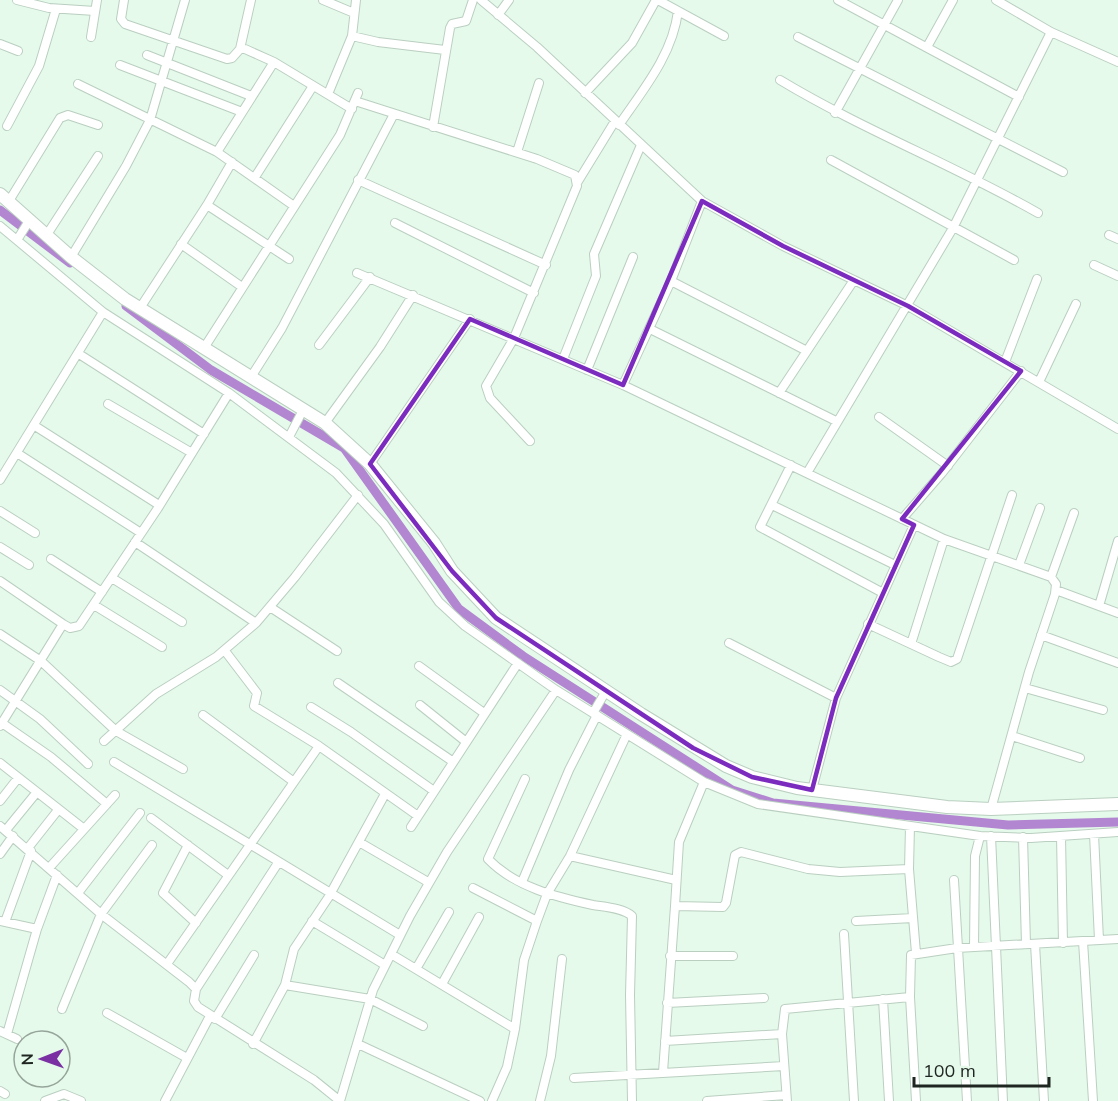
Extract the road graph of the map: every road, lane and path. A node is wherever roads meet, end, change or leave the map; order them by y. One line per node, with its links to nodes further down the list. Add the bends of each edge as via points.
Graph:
1 (17, 0): 16 (street)
2 (97, 0): 17 (street)
3 (124, 0): 27 (street, via 122,22)
4 (185, 0): 27 (street)
5 (251, 0): 30 (street)
6 (323, 0): 19 (street)
7 (356, 0): 19 (street)
8 (473, 0): 31 (street, via 466,21 451,25)
9 (481, 0): 20 (street)
10 (509, 0): 20 (street)
11 (657, 0): 18 (street); 44 (street, via 632,43)
12 (838, 0): 21 (street)
13 (898, 0): 21 (street)
14 (953, 0): 29 (street)
15 (996, 0): 22 (street)
16 (56, 9): 17 (street); 55 (street, via 39,66)
17 (95, 11): 25 (street)
18 (678, 11): 24 (street); 53 (street, via 676,32 655,72)
19 (354, 13): 23 (street)
20 (498, 15): 44 (street)
21 (885, 25): 29 (street); 38 (street)
22 (1051, 32): 36 (street); 47 (street)
23 (352, 36): 31 (street); 45 (street)
24 (723, 36)
25 (91, 37)
26 (798, 37): 38 (street)
27 (173, 42): 30 (street, via 229,59); 34 (street)
28 (0, 44): 32 (street)
29 (927, 47): 47 (street)
30 (240, 49): 35 (street)
31 (445, 50): 56 (street)
32 (18, 51)
33 (147, 55): 34 (street)
34 (166, 62): 39 (street); 46 (street)
35 (274, 62): 43 (street); 46 (street)
36 (1118, 62)
37 (120, 65): 39 (street)
38 (860, 69): 50 (street); 57 (street)
39 (161, 80): 49 (street); 52 (street)
40 (780, 81): 50 (street)
41 (539, 83): 60 (street)
42 (78, 84): 52 (street, via 117,100)
43 (313, 86): 45 (street); 65 (street)
44 (585, 93): 53 (street)
45 (328, 94): 48 (street)
46 (251, 96): 49 (street)
47 (1019, 97): 57 (street)
48 (355, 101): 51 (street); 72 (street, via 340,135)
49 (242, 112): 59 (street)
50 (835, 112): 67 (street)
51 (394, 114): 56 (street); 66 (street)
52 (150, 120): 59 (street); 83 (street)
53 (617, 123): 58 (street); 68 (street)
54 (98, 125): 69 (street, via 68,115 60,118)
55 (7, 126)
56 (433, 127): 60 (street)
57 (997, 139): 64 (street); 67 (street)
58 (642, 145): 70 (street); 109 (street, via 594,254 596,276)
59 (217, 152): 63 (street)
60 (517, 152): 68 (street, via 575,174)
61 (98, 156): 79 (street)
62 (831, 160): 76 (street)
63 (232, 162): 65 (street); 71 (street)
64 (1063, 172)
65 (255, 177): 72 (street)
66 (358, 180): 87 (street); 113 (street, via 282,328)
67 (978, 181): 73 (street); 76 (street)
68 (577, 183): 87 (street)
69 (4, 198): 77 (street)
70 (702, 201): 93 (street); 94 (street)
71 (207, 205): 81 (street); 82 (street)
72 (294, 206): 82 (street)
73 (1038, 213)
74 (395, 223): 96 (street)
75 (0, 226): 77 (street)
76 (953, 228): 86 (street); 99 (street)
77 (23, 231): 79 (street); 101 (street)
78 (1109, 235): 80 (street)
79 (46, 236): 83 (street)
80 (1118, 239)
81 (181, 244): 95 (street); 100 (street)
82 (268, 245): 85 (street); 95 (street)
83 (71, 257): 100 (street)
84 (633, 257): 111 (street)
85 (289, 259)
86 (1014, 260)
87 (546, 265): 96 (street)
88 (1094, 265): 90 (street)
89 (357, 273): 91 (street)
90 (1118, 276)
91 (370, 277): 97 (street); 105 (street)
92 (1037, 279): 110 (street)
93 (854, 280): 99 (street); 107 (street)
94 (671, 281): 103 (street); 107 (street)
95 (242, 286): 106 (street)
96 (534, 293): 104 (street)
97 (413, 295): 102 (street); 122 (street)
98 (1076, 304): 114 (street)
99 (908, 306): 110 (street); 121 (street)
100 (140, 308): 106 (street)
101 (103, 312): 108 (street); 116 (street)
102 (470, 319): 104 (street); 130 (street)
103 (650, 329): 115 (street); 117 (street)
104 (514, 338): 109 (street); 127 (street, via 489,379 486,393)
105 (319, 345)
106 (204, 348): 113 (street)
107 (807, 351): 117 (street)
108 (79, 354): 123 (street); 125 (street)
109 (563, 359): 111 (street)
110 (1005, 362): 112 (street)
111 (587, 369): 115 (street)
112 (1021, 371): 114 (street); 132 (street)
113 (251, 376): 119 (street)
114 (1040, 382): 124 (street)
115 (622, 385): 131 (street)
116 (229, 393): 125 (street); 126 (street)
117 (779, 393): 121 (street)
118 (108, 404): 129 (street)
119 (301, 414): 122 (street); 126 (street)
120 (879, 417): 132 (street)
121 (836, 421): 134 (street)
122 (325, 423): 130 (street)
123 (35, 426): 128 (street); 138 (street)
124 (1118, 429)
125 (204, 434): 129 (street)
126 (289, 437): 136 (street, via 336,473)
127 (530, 441)
128 (17, 453): 133 (street); 146 (street)
129 (192, 453): 138 (street)
130 (370, 464): 188 (street, via 482,604)
131 (791, 465): 134 (street); 139 (street)
132 (948, 466): 143 (street)
133 (3, 468): 135 (street)
134 (807, 473): 143 (street)
135 (0, 480)
136 (357, 495): 164 (street); 178 (street, via 384,524 445,608)
137 (1012, 495): 151 (street)
138 (159, 505): 146 (street)
139 (772, 505): 154 (street); 161 (street, via 760,527)
140 (1040, 508): 155 (street)
141 (0, 511): 145 (street)
142 (1074, 513): 156 (street)
143 (902, 519): 144 (street)
144 (914, 525): 147 (street); 154 (street)
145 (35, 533)
146 (141, 533): 149 (street)
147 (944, 539): 151 (street); 173 (street)
148 (1118, 541): 163 (street)
149 (135, 542): 157 (street); 167 (street)
150 (0, 547): 153 (street)
151 (990, 555): 155 (street); 173 (street, via 957,659 949,661)
152 (51, 559): 160 (street)
153 (29, 565)
154 (895, 565): 161 (street)
155 (1019, 565): 156 (street)
156 (1051, 577): 159 (street)
157 (112, 578): 160 (street); 166 (street)
158 (0, 581): 168 (street)
159 (1056, 590): 163 (street); 171 (street)
160 (102, 592): 162 (street)
161 (883, 593): 169 (street)
162 (94, 605): 168 (street, via 79,626 70,628); 174 (street)
163 (1100, 606): 165 (street)
164 (270, 607): 167 (street); 176 (street)
165 (1118, 613)
166 (182, 622)
167 (255, 623): 175 (street)
168 (63, 624): 177 (street)
169 (868, 624): 173 (street); 185 (street)
170 (0, 634): 177 (street)
171 (1041, 635): 179 (street); 182 (street)
172 (729, 643): 185 (street)
173 (910, 644)
174 (162, 647)
175 (225, 651): 194 (street, via 156,694); 199 (street, via 257,693 254,706)
176 (337, 651)
177 (41, 661): 186 (street); 194 (street)
178 (518, 663): 184 (street); 191 (street)
179 (1118, 663)
180 (419, 666): 191 (street)
181 (338, 683): 201 (street)
182 (1025, 688): 190 (street); 196 (street)
183 (0, 690): 186 (street)
184 (556, 690): 188 (street); 248 (street)
185 (836, 698): 210 (street)
186 (17, 700): 193 (street); 203 (street)
187 (420, 705): 198 (street)
188 (599, 706): 195 (street); 210 (street, via 726,766 772,783); 249 (street)
189 (311, 707): 211 (street)
190 (1103, 710)
191 (484, 713): 198 (street)
192 (203, 715): 208 (street)
193 (1, 725): 216 (street, via 51,757)
194 (116, 731): 197 (street); 205 (street)
195 (627, 734): 209 (street); 240 (street)
196 (1012, 736): 200 (street); 218 (street)
197 (104, 741)
198 (465, 741): 201 (street)
199 (318, 746): 208 (street); 213 (street)
200 (1080, 758)
201 (452, 761): 211 (street)
202 (114, 762): 237 (street)
203 (88, 764)
204 (1, 766): 206 (street)
205 (183, 769)
206 (18, 778): 212 (street); 215 (street)
207 (525, 778): 249 (street, via 488,859)
208 (294, 782): 237 (street)
209 (704, 782): 223 (street, via 758,804); 246 (street, via 682,833)
210 (812, 790): 218 (street)
211 (434, 791): 221 (street)
212 (37, 792): 219 (street); 225 (street)
213 (385, 794): 221 (street); 234 (street)
214 (115, 795): 216 (street)
215 (0, 801)
216 (106, 804): 226 (street)
217 (1118, 804): 218 (street)
218 (991, 809)
219 (58, 810): 226 (street); 238 (street)
220 (140, 813): 251 (street)
221 (418, 816): 224 (street)
222 (151, 818): 236 (street)
223 (910, 826): 230 (street); 243 (street)
224 (411, 827)
225 (3, 828): 229 (street)
226 (84, 829): 242 (street)
227 (1118, 832): 228 (street)
228 (1094, 834): 232 (street); 268 (street)
229 (14, 836): 238 (street); 239 (street)
230 (980, 836): 231 (street); 273 (street, via 975,856)
231 (991, 836): 233 (street); 272 (street)
232 (1060, 836): 233 (street); 270 (street)
233 (1023, 837): 271 (street)
234 (359, 842): 248 (street); 252 (street)
235 (152, 845): 256 (street)
236 (188, 845): 245 (street); 263 (street, via 163,893)
237 (249, 845): 241 (street); 245 (street)
238 (30, 850): 242 (street); 259 (street)
239 (0, 855)
240 (570, 856): 246 (street); 253 (street)
241 (279, 863): 252 (street); 286 (street)
242 (49, 868): 244 (street)
243 (909, 869): 254 (street, via 840,872 741,852 735,855 723,907); 258 (street)
244 (57, 875): 251 (street); 264 (street)
245 (228, 875): 263 (street)
246 (676, 880): 254 (street)
247 (954, 880): 274 (street)
248 (428, 882): 266 (street)
249 (522, 882): 253 (street)
250 (473, 888): 261 (street)
251 (78, 893): 256 (street)
252 (330, 894): 260 (street); 266 (street)
253 (547, 894): 261 (street); 306 (street, via 632,916)
254 (675, 906): 279 (street)
255 (449, 912): 283 (street)
256 (101, 914): 281 (street); 293 (street)
257 (479, 917): 284 (street)
258 (913, 918): 262 (street); 275 (street)
259 (2, 921): 264 (street)
260 (312, 921): 282 (street); 285 (street, via 294,949)
261 (537, 921): 297 (street, via 524,960)
262 (856, 921)
263 (196, 923): 281 (street)
264 (37, 928): 298 (street)
265 (844, 934): 291 (street)
266 (400, 935): 276 (street)
267 (1118, 939): 268 (street)
268 (1099, 940): 269 (street)
269 (1083, 941): 270 (street); 324 (street)
270 (1063, 943): 271 (street)
271 (1031, 944): 272 (street); 323 (street)
272 (994, 945): 273 (street); 322 (street)
273 (974, 947): 274 (street)
274 (957, 948): 275 (street); 321 (street)
275 (915, 953): 287 (street, via 909,958)
276 (391, 954): 282 (street); 283 (street)
277 (254, 955): 295 (street)
278 (733, 956): 279 (street)
279 (670, 957): 292 (street)
280 (562, 958): 315 (street, via 551,1056)
281 (167, 964): 286 (street)
282 (385, 965): 289 (street)
283 (416, 969): 284 (street)
284 (442, 984): 297 (street)
285 (285, 986): 289 (street); 301 (street)
286 (196, 989): 295 (street, via 194,1004)
287 (910, 997): 290 (street); 320 (street)
288 (764, 998): 292 (street)
289 (370, 999): 296 (street); 302 (street)
290 (883, 999): 291 (street); 319 (street)
291 (848, 1002): 299 (street, via 785,1008); 318 (street)
292 (667, 1003): 300 (street)
293 (62, 1009)
294 (107, 1013): 303 (street)
295 (212, 1017): 301 (street); 303 (street)
296 (423, 1026)
297 (515, 1029): 314 (street, via 507,1067)
298 (3, 1033)
299 (782, 1034): 300 (street); 304 (street)
300 (665, 1041): 305 (street)
301 (254, 1044): 312 (street, via 315,1080)
302 (358, 1044): 312 (street); 313 (street)
303 (188, 1058): 311 (street)
304 (784, 1066): 305 (street); 308 (street)
305 (663, 1071): 306 (street)
306 (630, 1073): 307 (street); 316 (street)
307 (574, 1078)
308 (786, 1098): 317 (street)
309 (45, 1101): 310 (street, via 64,1094)
310 (81, 1101)
311 (165, 1101)
312 (340, 1101)
313 (480, 1101)
314 (492, 1101)
315 (540, 1101)
316 (632, 1101)
317 (707, 1101)
318 (854, 1101)
319 (889, 1101)
320 (916, 1101)
321 (967, 1101)
322 (1003, 1101)
323 (1044, 1101)
324 (1093, 1101)

